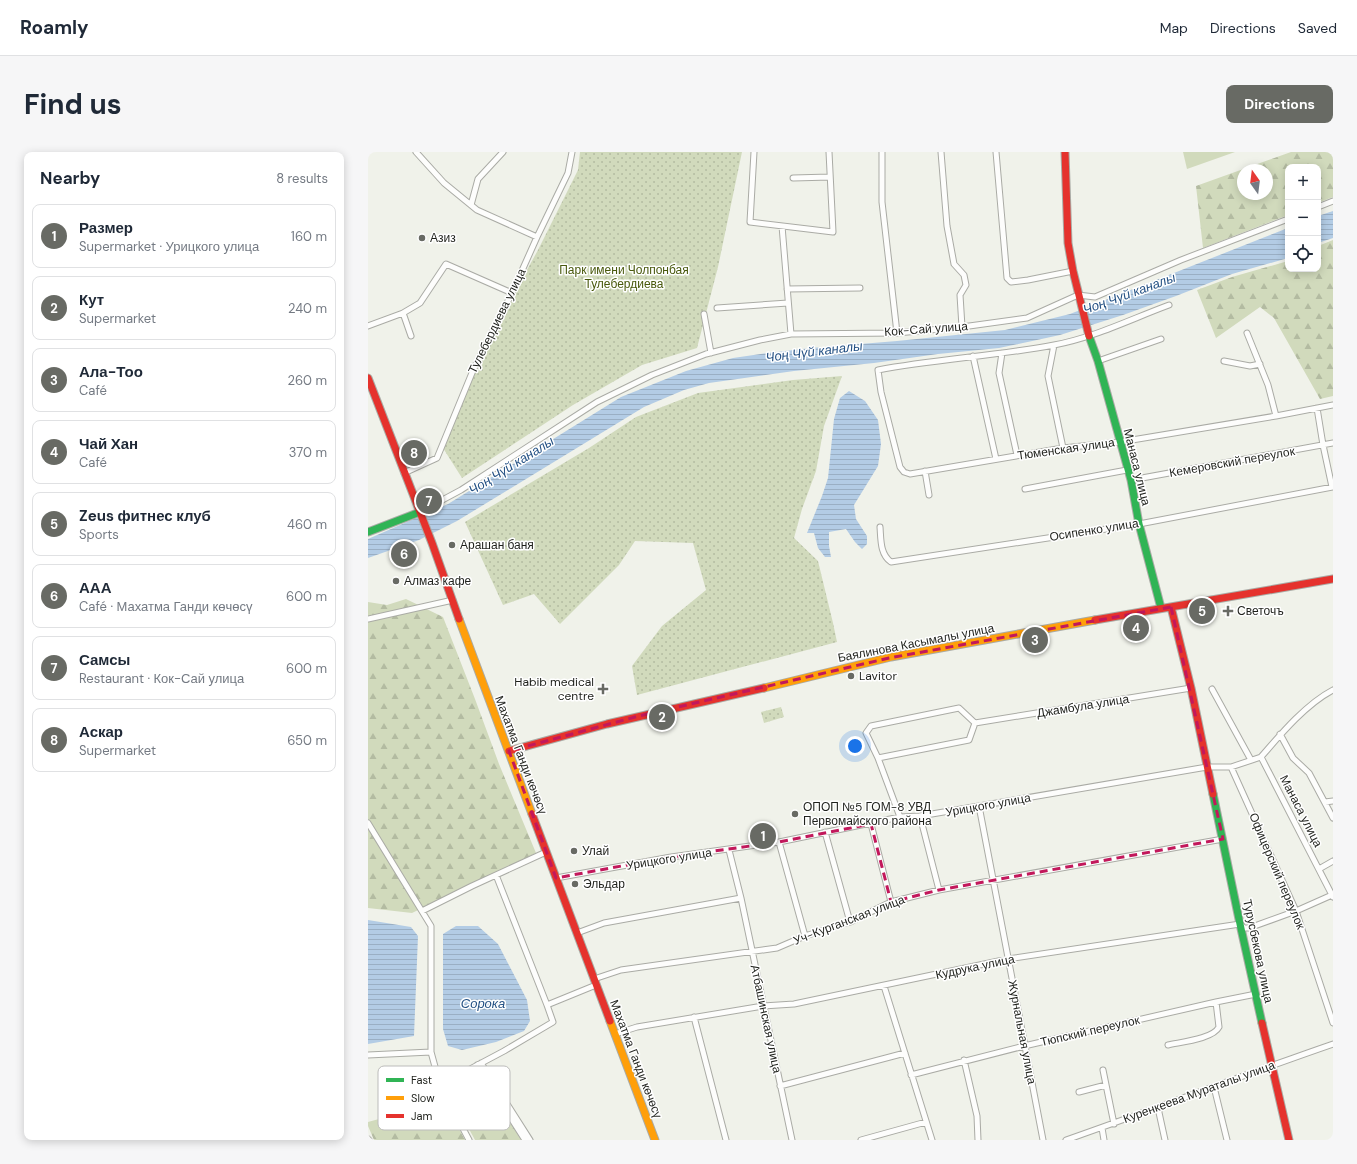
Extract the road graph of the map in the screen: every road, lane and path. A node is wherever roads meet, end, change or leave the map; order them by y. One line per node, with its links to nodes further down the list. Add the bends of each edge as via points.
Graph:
1 (416, 152): 13 (street, via 444,183)
2 (503, 152): 13 (street, via 478,179)
3 (572, 152): 17 (street, Тулебердиева улица, via 568,173)
4 (754, 152): 16 (street, via 750,222)
5 (829, 152): 10 (street)
6 (882, 152): 30 (street, via 882,202)
7 (941, 152): 29 (street, via 947,226 954,264 964,275 966,285 960,295)
8 (996, 152): 18 (street, via 1007,278 1011,282)
9 (1065, 152): 18 (main road, via 1068,243)
10 (830, 177): 11 (street); 16 (street, via 833,232)
11 (793, 178)
12 (1333, 201): 14 (street)
13 (471, 205): 17 (street)
14 (1321, 206)
15 (1285, 219): 22 (street, Кок-Сай улица, via 1095,297)
16 (782, 226): 20 (street)
17 (537, 238): 21 (street, Тулебердиева улица)
18 (1073, 271): 22 (main road)
19 (860, 288): 20 (street)
20 (787, 289): 23 (street)
21 (512, 293): 26 (street, via 446,264 420,303); 55 (street, Тулебердиева улица, via 474,368 436,458)
22 (1078, 295): 29 (street, Кок-Сай улица, via 1027,318); 31 (main road, Манаса улица)
23 (788, 303): 25 (street); 33 (street)
24 (1169, 305): 31 (street)
25 (717, 308)
26 (403, 313): 28 (street); 34 (street)
27 (704, 314): 37 (street)
28 (368, 326)
29 (962, 327): 30 (street, Кок-Сай улица)
30 (897, 333): 33 (street, Кок-Сай улица)
31 (1088, 333): 36 (street); 40 (main road, Манаса улица)
32 (1247, 333): 42 (street)
33 (791, 334): 37 (street, Кок-Сай улица)
34 (411, 336)
35 (1161, 340): 40 (street)
36 (1054, 345): 38 (street); 50 (street, via 1048,376)
37 (711, 353): 60 (street, Кок-Сай улица, via 652,375 597,402 461,490)
38 (1002, 353): 39 (street); 51 (street, via 999,373)
39 (973, 356): 52 (street); 54 (street, Тюменская улица, via 878,370 900,467 910,474)
40 (1098, 361): 47 (main road, Манаса улица)
41 (1224, 361): 42 (street, via 1250,366)
42 (1260, 364): 46 (street)
43 (368, 378): 55 (main road, Махатма Ганди көчөсү)
44 (1333, 405): 45 (street, Тюменская улица)
45 (1317, 408): 46 (street, Тюменская улица); 49 (street)
46 (1276, 416): 47 (street, Тюменская улица)
47 (1120, 442): 50 (street, Тюменская улица); 53 (main road, Манаса улица)
48 (1333, 443): 49 (street, Кемеровский переулок)
49 (1323, 445): 56 (street, Кемеровский переулок); 57 (street)
50 (1063, 448): 51 (street, Тюменская улица)
51 (1017, 455): 52 (street, Тюменская улица)
52 (996, 459): 54 (street, Тюменская улица)
53 (1128, 470): 56 (main road, Манаса улица); 58 (street)
54 (925, 471): 59 (street)
55 (404, 473): 60 (main road, Махатма Ганди көчөсү)
56 (1131, 480): 61 (main road, Манаса улица)
57 (1332, 487): 61 (street, Осипенко улица)
58 (1025, 489)
59 (929, 495)
60 (420, 512): 63 (main road); 65 (main road, Махатма Ганди көчөсү)
61 (1139, 524): 62 (street, Осипенко улица, via 891,562 883,552); 67 (main road, Манаса улица)
62 (880, 527)
63 (368, 532)
64 (1333, 579): 66 (main road, Баялинова Касымалы улица)
65 (453, 600): 68 (street); 74 (main road, Махатма Ганди көчөсү)
66 (1171, 607): 67 (main road, Баялинова Касымалы улица); 69 (main road)
67 (1161, 608): 74 (main road, Баялинова Касымалы улица, via 889,658 639,716)
68 (368, 619)
69 (1191, 688): 72 (street, Джамбула улица); 78 (main road)
70 (1212, 689): 77 (street)
71 (1333, 690): 73 (street, via 1321,696)
72 (975, 723): 76 (street, via 969,740); 76 (street, via 959,708 871,726 866,733)
73 (1280, 734): 75 (street); 81 (street, Манаса улица, via 1293,758 1309,773)
74 (509, 751): 92 (main road, Махатма Ганди көчөсү)
75 (1261, 757): 77 (street); 94 (street, Манаса улица)
76 (878, 758): 84 (street)
77 (1251, 760): 79 (street)
78 (1207, 767): 79 (street); 82 (street, Урицкого улица); 89 (main road, Турусбекова улица)
79 (1231, 767): 102 (street, Офицерский переулок)
80 (1333, 801): 81 (street)
81 (1325, 802): 85 (street, Манаса улица)
82 (979, 806): 83 (street, Урицкого улица); 97 (street, Журнальная улица)
83 (920, 816): 84 (street, Урицкого улица); 98 (street)
84 (900, 817): 87 (street, Урицкого улица)
85 (1333, 818)
86 (368, 823): 103 (street)
87 (871, 824): 88 (street, Урицкого улица); 101 (street)
88 (825, 832): 90 (street, Урицкого улица); 104 (street)
89 (1223, 839): 97 (street, Уч-Курганская улица); 105 (main road, Турусбекова улица)
90 (779, 842): 91 (street, Урицкого улица); 107 (street)
91 (729, 850): 96 (street, Урицкого улица, via 671,857); 100 (street, Атбашинская улица)
92 (546, 852): 95 (street); 96 (main road, Махатма Ганди көчөсү)
93 (1333, 861): 94 (street)
94 (1319, 869): 99 (street, Манаса улица)
95 (496, 875): 103 (street); 114 (street)
96 (556, 878): 106 (main road, Махатма Ганди көчөсү)
97 (992, 881): 98 (street, Уч-Курганская улица); 109 (street, Журнальная улица)
98 (940, 890): 101 (street, Уч-Курганская улица)
99 (1333, 896): 102 (street, Кудрука улица)
100 (740, 898): 106 (street, via 604,923); 108 (street, Атбашинская улица)
101 (891, 902): 104 (street, Уч-Курганская улица)
102 (1296, 911): 105 (street, Кудрука улица, via 1249,928 1244,928); 117 (street, Офицерский переулок)
103 (422, 912): 122 (street, via 431,926)
104 (850, 922): 107 (street, Уч-Курганская улица)
105 (1240, 924): 109 (street, Кудрука улица); 112 (main road, Турусбекова улица)
106 (577, 933): 110 (main road, Махатма Ганди көчөсү)
107 (805, 936): 108 (street, Уч-Курганская улица, via 777,948)
108 (752, 950): 110 (street, Уч-Курганская улица, via 621,970); 115 (street, Атбашинская улица)
109 (1008, 959): 111 (street, Кудрука улица); 121 (street, Журнальная улица)
110 (595, 982): 114 (street, Уч-Курганская улица); 118 (main road, Махатма Ганди көчөсү)
111 (884, 986): 115 (street, Кудрука улица, via 794,1004); 123 (street)
112 (1256, 994): 113 (street, Тюпский переулок); 127 (main road, Турусбекова улица)
113 (1216, 1002): 120 (street, via 1220,1027 1218,1030 1212,1035); 121 (street, Тюпский переулок)
114 (547, 1005): 126 (street, via 553,1022)
115 (763, 1006): 116 (street, Кудрука улица); 133 (street, Атбашинская улица)
116 (694, 1017): 118 (street, Кудрука улица, via 637,1026); 147 (street)
117 (1333, 1023)
118 (615, 1034): 146 (main road, Махатма Ганди көчөсү)
119 (1333, 1044): 127 (street, Куренкеева Мураталы улица)
120 (1168, 1045)
121 (1024, 1046): 125 (street, Тюпский переулок); 152 (street, Журнальная улица)
122 (431, 1052): 124 (street); 128 (street)
123 (905, 1053): 131 (street); 133 (street)
124 (368, 1055)
125 (964, 1060): 131 (street, Тюпский переулок); 151 (street, via 977,1116)
126 (479, 1064): 129 (street)
127 (1272, 1065): 134 (street, Куренкеева Мураталы улица); 157 (main road, Турусбекова улица)
128 (435, 1066)
129 (475, 1066)
130 (1103, 1070): 132 (street)
131 (912, 1075): 139 (street)
132 (1106, 1085): 135 (street); 140 (street)
133 (780, 1086): 148 (street, Атбашинская улица)
134 (1214, 1087): 136 (street, Куренкеева Мураталы улица); 156 (street)
135 (1080, 1092)
136 (1158, 1108): 140 (street, Куренкеева Мураталы улица); 155 (street)
137 (510, 1110): 145 (street)
138 (510, 1115): 144 (street)
139 (926, 1122): 149 (street); 150 (street)
140 (1114, 1124): 141 (street, Куренкеева Мураталы улица)
141 (1102, 1128): 153 (street, Куренкеева Мураталы улица); 154 (street)
142 (464, 1130): 143 (street)
143 (469, 1140)
144 (525, 1140)
145 (530, 1140)
146 (654, 1140)
147 (726, 1140)
148 (792, 1140)
149 (861, 1140)
150 (932, 1140)
151 (978, 1140)
152 (1042, 1140)
153 (1066, 1140)
154 (1104, 1140)
155 (1166, 1140)
156 (1227, 1140)
157 (1289, 1140)

